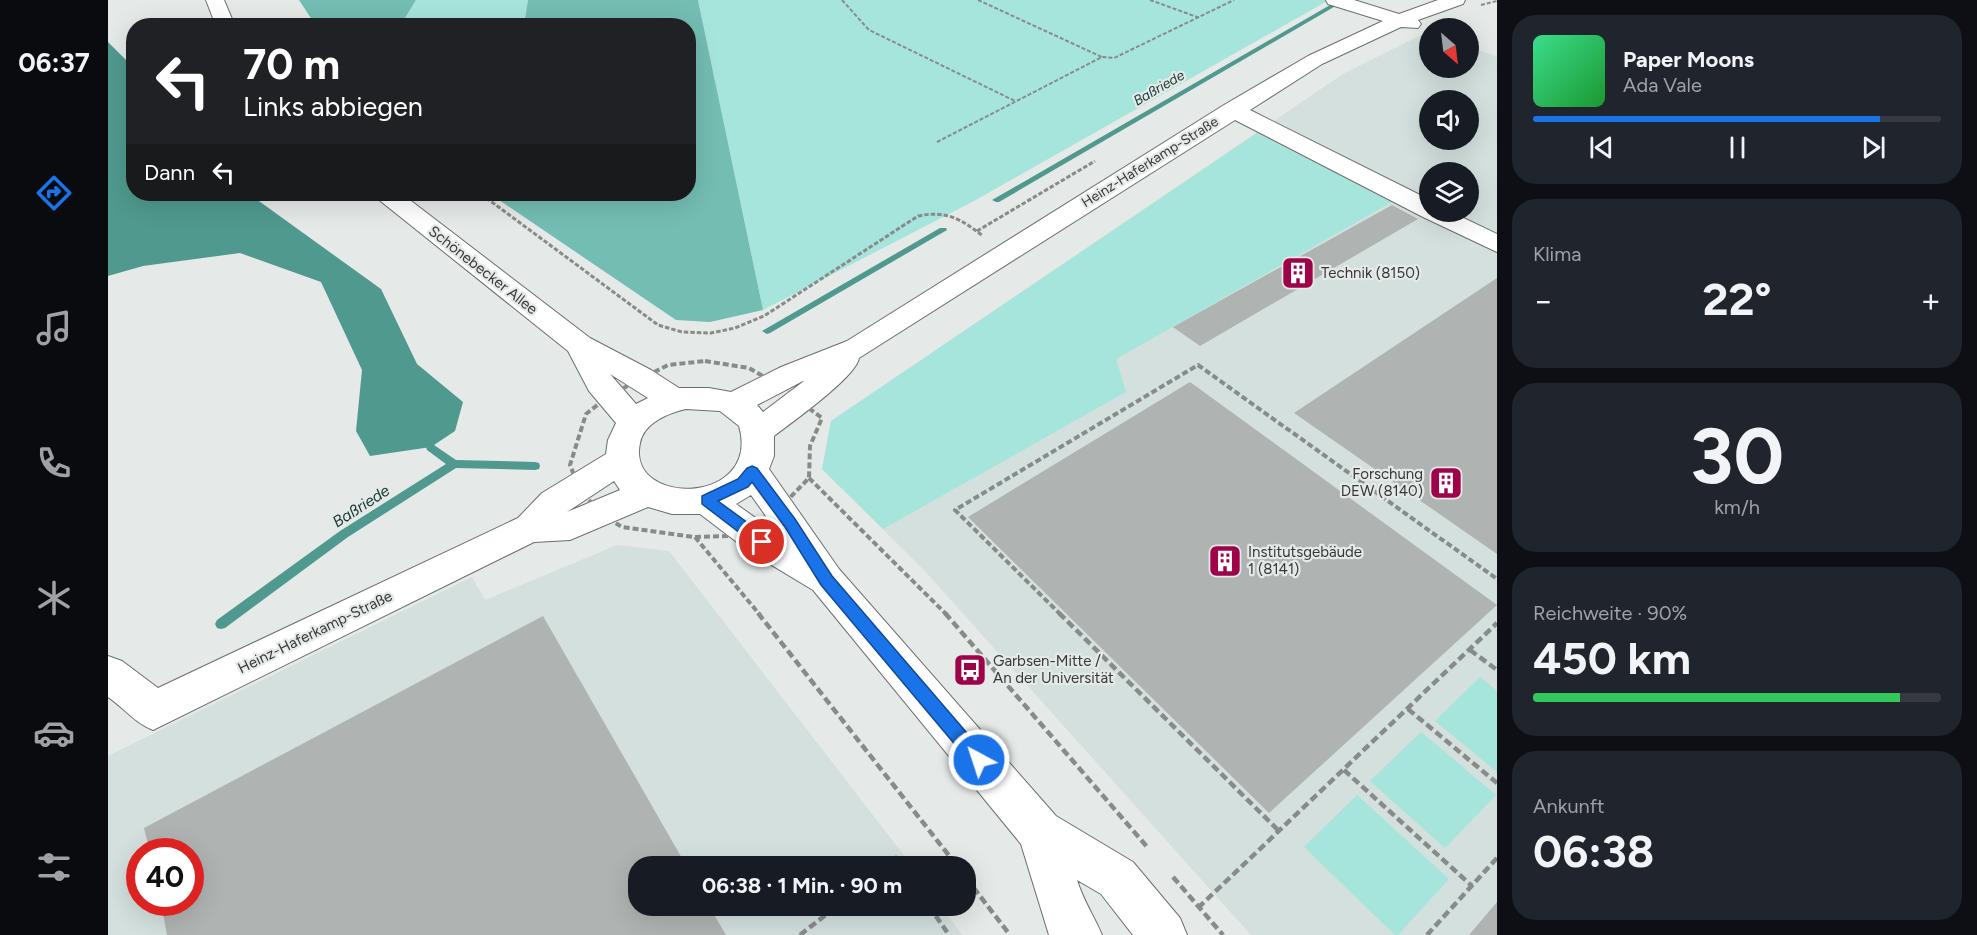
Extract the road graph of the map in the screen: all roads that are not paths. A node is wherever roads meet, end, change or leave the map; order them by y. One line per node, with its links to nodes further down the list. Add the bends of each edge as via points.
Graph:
1 (215, 0): 4 (street)
2 (1335, 0): 5 (street)
3 (1456, 0): 5 (street, Heinz-Haferkamp-Straße)
4 (223, 18)
5 (1410, 23): 6 (street, Heinz-Haferkamp-Straße, via 1316,60)
6 (1232, 110): 8 (street); 12 (street, Heinz-Haferkamp-Straße)
7 (396, 201): 11 (street, Schönebecker Allee)
8 (1419, 205)
9 (1453, 222): 10 (street)
10 (1497, 244)
11 (580, 345): 13 (street, Schönebecker Allee); 15 (street, Schönebecker Allee, via 600,383)
12 (857, 348): 14 (street, Heinz-Haferkamp-Straße, via 792,374); 16 (street, Heinz-Haferkamp-Straße, via 813,390)
13 (674, 400): 14 (street, via 714,399); 15 (street)
14 (734, 404): 16 (street)
15 (633, 422): 17 (street, via 622,441)
16 (759, 431): 18 (street, via 761,449)
17 (621, 460): 19 (street, via 629,478); 21 (street, Heinz-Haferkamp-Straße, via 554,503)
18 (752, 471): 20 (street, via 743,483); 22 (street)
19 (648, 493): 20 (street, via 669,501); 21 (street, Heinz-Haferkamp-Straße, via 570,526)
20 (706, 500): 22 (street, via 762,542)
21 (530, 528): 23 (street, Heinz-Haferkamp-Straße, via 153,711)
22 (826, 580): 24 (street)
23 (123, 684)
24 (1040, 832): 25 (street, via 1117,878); 26 (street, via 1066,919)
25 (1177, 925)
26 (1078, 935)

